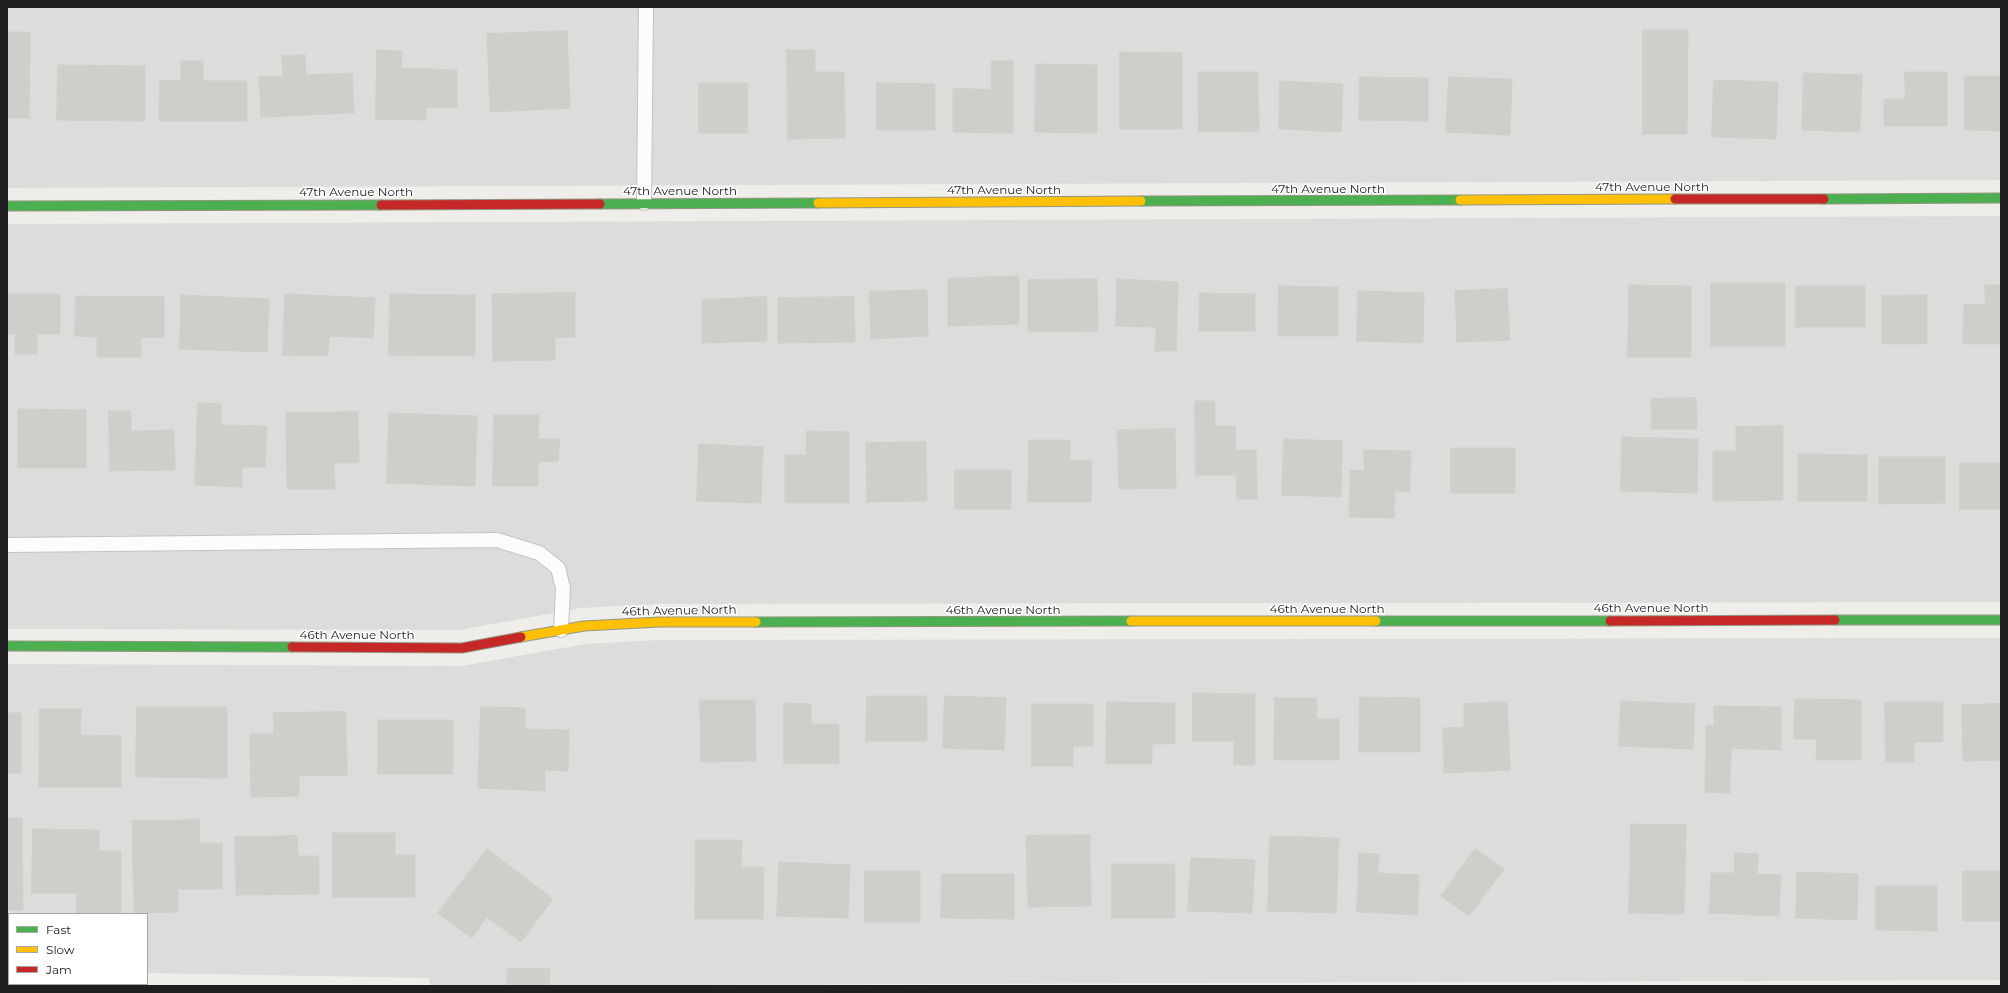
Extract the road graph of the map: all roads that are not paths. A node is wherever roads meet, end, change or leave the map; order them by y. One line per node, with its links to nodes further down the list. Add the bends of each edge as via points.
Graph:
1 (646, 7): 3 (lane)
2 (2001, 198): 3 (street, 47th Avenue North)
3 (644, 203): 4 (street, 47th Avenue North)
4 (7, 206)
5 (7, 545): 7 (lane, via 497,540 538,553 558,568 563,588)
6 (2001, 620): 7 (street, 46th Avenue North, via 667,622 584,626)
7 (561, 630): 8 (street, 46th Avenue North, via 462,648)
8 (7, 646)

